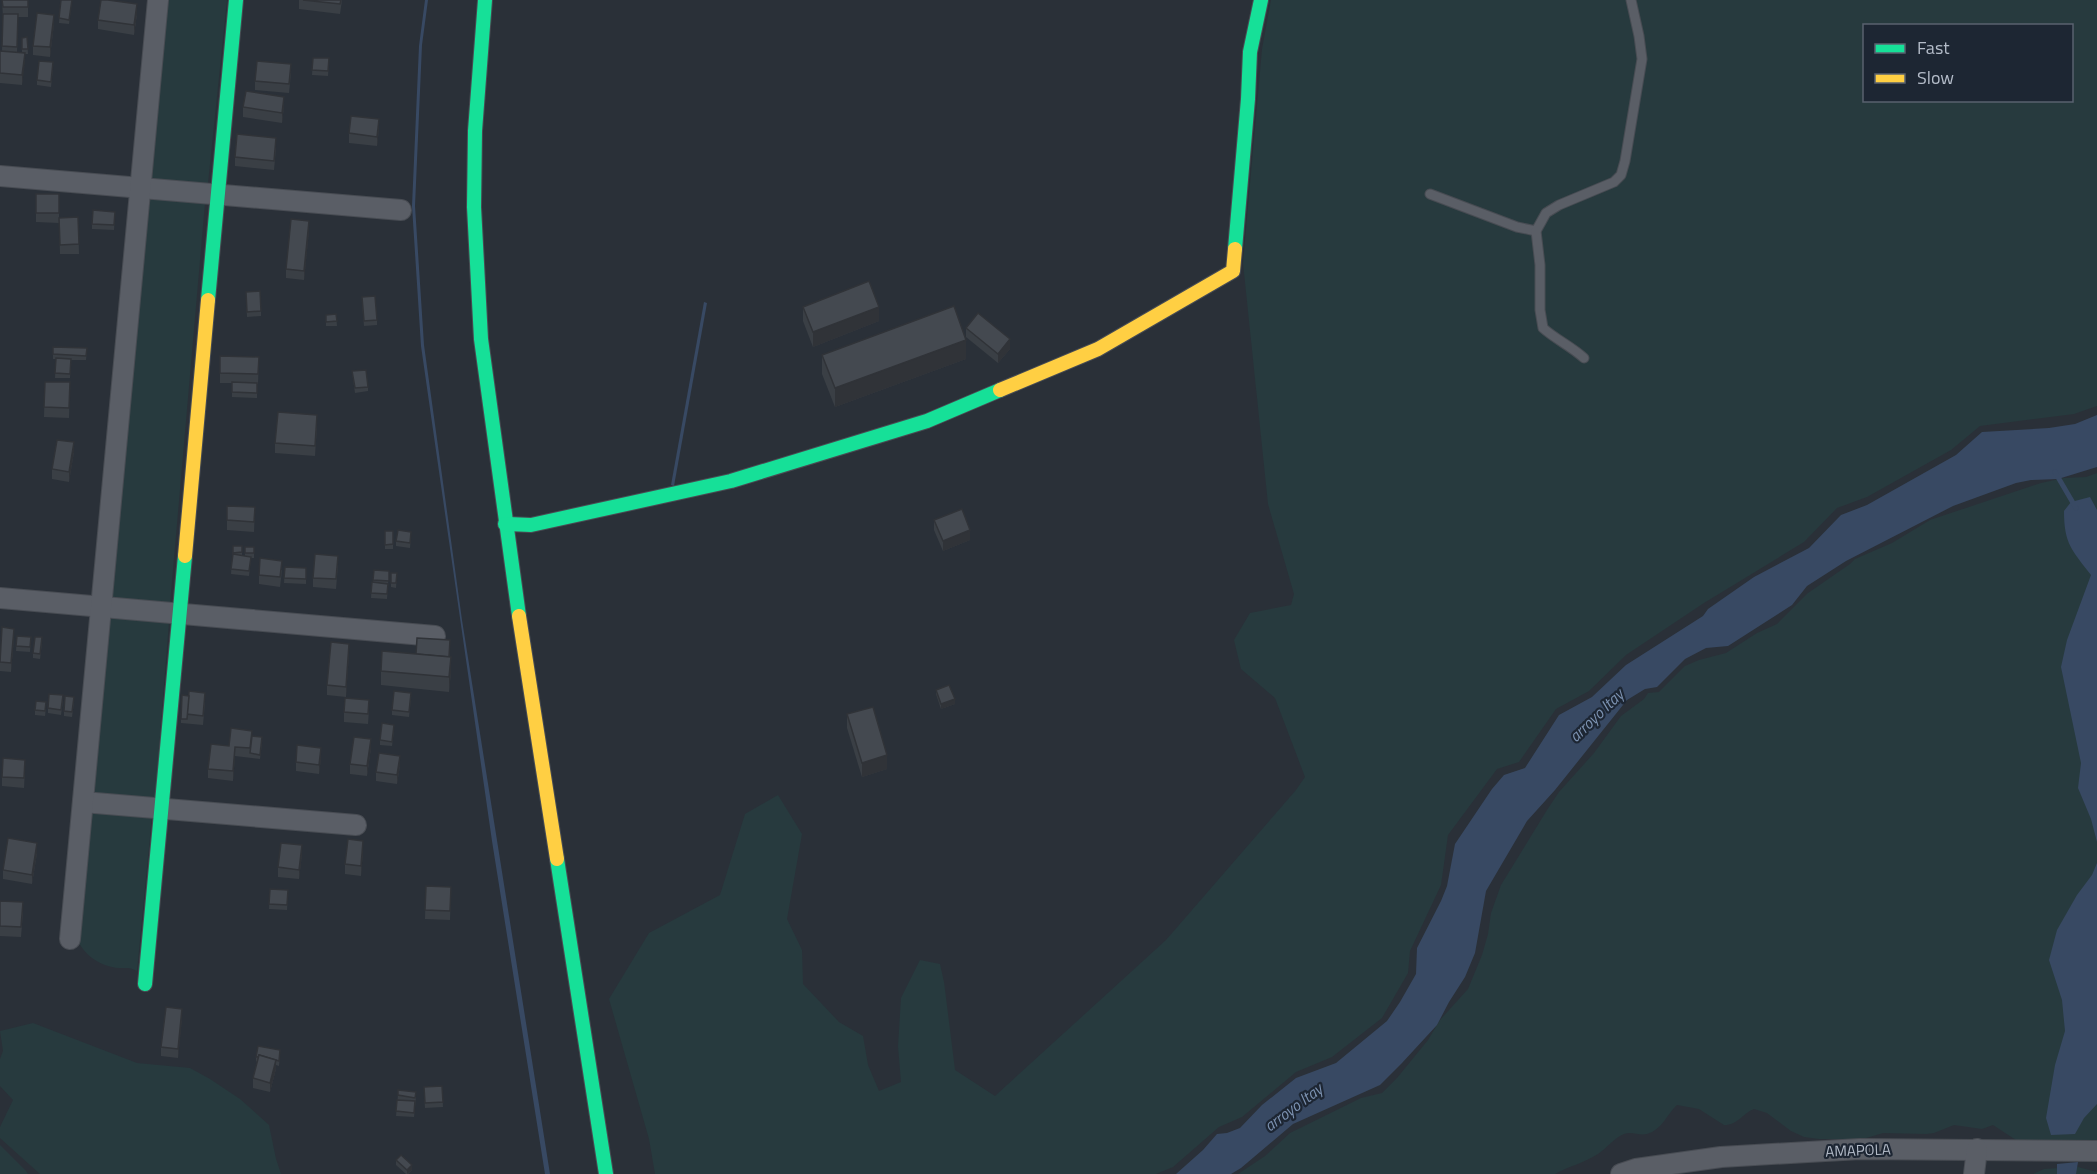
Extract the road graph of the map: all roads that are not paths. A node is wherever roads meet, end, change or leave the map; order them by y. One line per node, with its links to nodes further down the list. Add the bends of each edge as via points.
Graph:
1 (158, 0): 7 (street)
2 (236, 0): 8 (street)
3 (485, 0): 13 (street, via 475,131 474,207 481,339)
4 (1261, 0): 13 (street, via 1250,52 1233,271 1098,350 927,422 731,481 531,525)
5 (1631, 0): 11 (lane, via 1642,59 1621,175 1596,191 1558,205 1546,213)
6 (0, 176): 7 (street)
7 (141, 188): 8 (street); 15 (street)
8 (218, 194): 10 (street); 16 (street)
9 (1430, 194): 11 (lane)
10 (401, 210)
11 (1536, 231): 12 (lane, via 1543,328)
12 (1584, 358)
13 (505, 524): 25 (street)
14 (0, 598): 15 (street)
15 (102, 607): 16 (street); 18 (street)
16 (180, 614): 17 (street); 19 (street)
17 (435, 636)
18 (83, 802): 19 (street); 21 (street)
19 (161, 810): 20 (street); 22 (street)
20 (356, 825)
21 (70, 939)
22 (145, 984)
23 (1977, 1149): 24 (street, AMAPOLA); 26 (street, AMAPOLA, via 1860,1149 1721,1157 1636,1168); 27 (street)
24 (2097, 1151)
25 (606, 1174)
26 (1621, 1174)
27 (1974, 1174)

